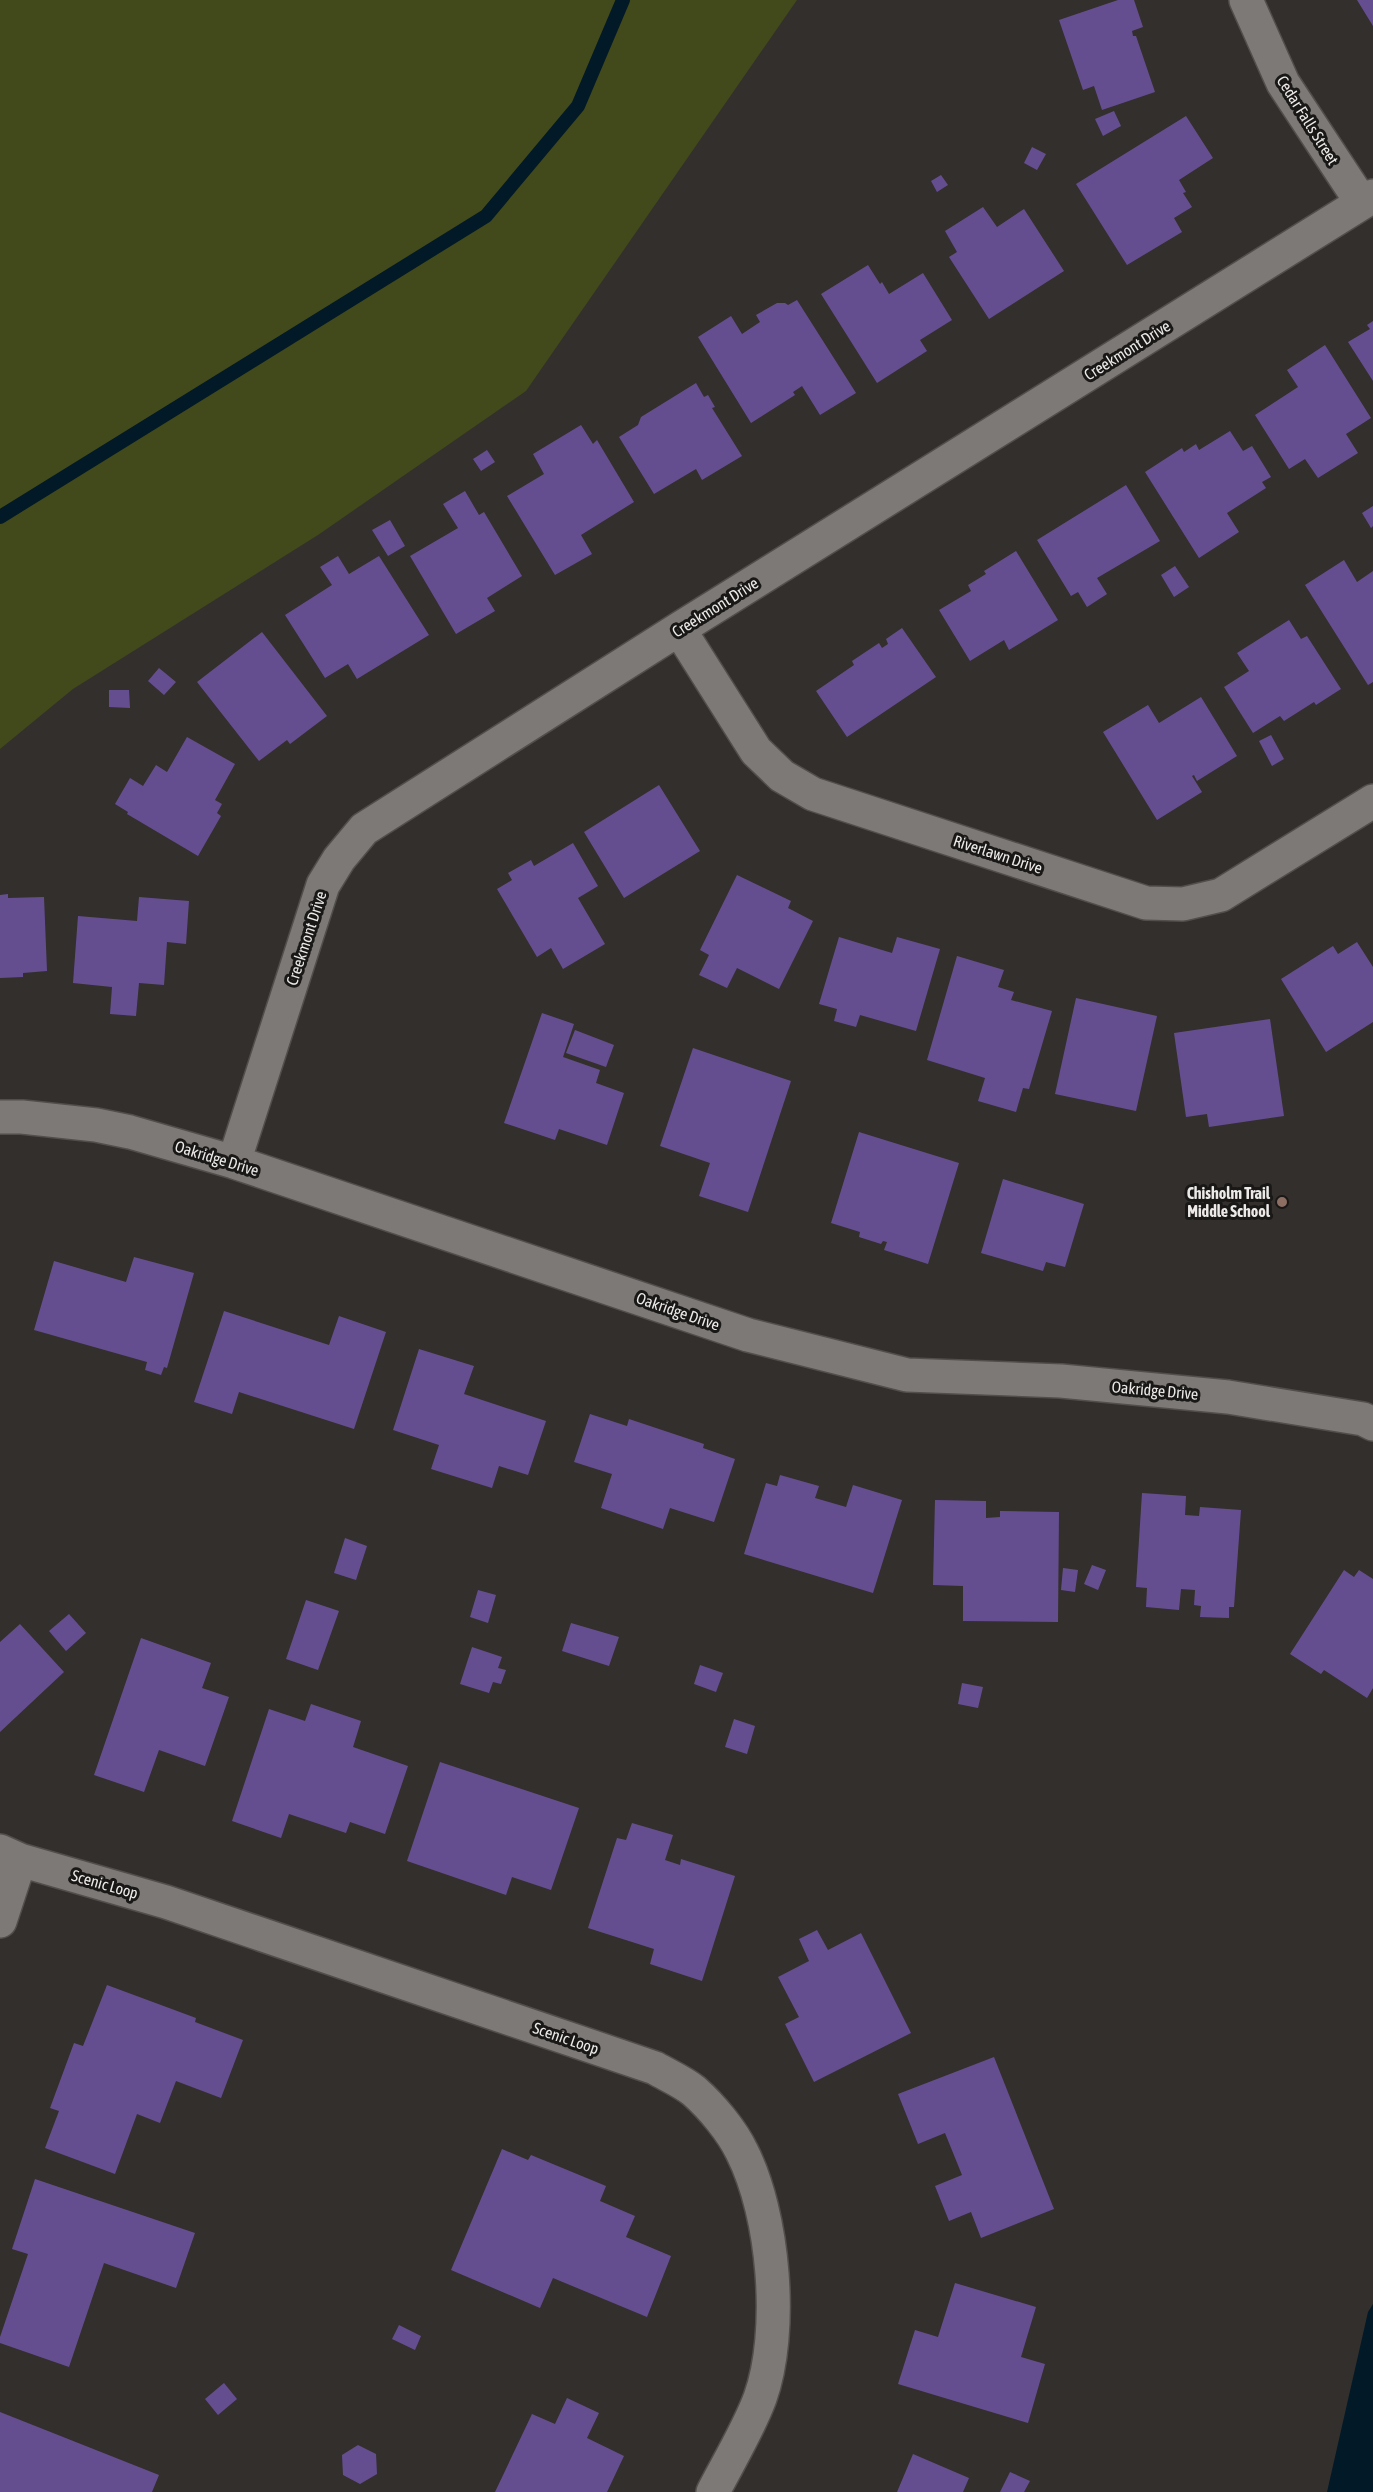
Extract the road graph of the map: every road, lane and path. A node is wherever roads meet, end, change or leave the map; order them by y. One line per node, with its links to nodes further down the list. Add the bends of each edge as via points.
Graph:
1 (1246, 0): 2 (street, Cedar Falls Street, via 1283,83)
2 (1367, 200): 3 (street, Creekmont Drive)
3 (679, 629): 4 (street, Riverlawn Drive, via 756,751 782,776 813,794 1146,903 1183,904 1221,895); 6 (street, Creekmont Drive, via 364,830 339,859 323,885)
4 (1373, 801)
5 (0, 1117): 6 (street, Oakridge Drive, via 96,1125)
6 (234, 1162): 7 (street, Oakridge Drive, via 748,1335 907,1375 1061,1381 1228,1396 1363,1419)
7 (1373, 1424)
8 (10, 1855): 9 (street, Scenic Loop); 10 (street, Scenic Loop, via 166,1902 655,2068 693,2091 742,2151 756,2187 775,2294 772,2347 760,2398)
9 (0, 1921)
10 (713, 2492)

